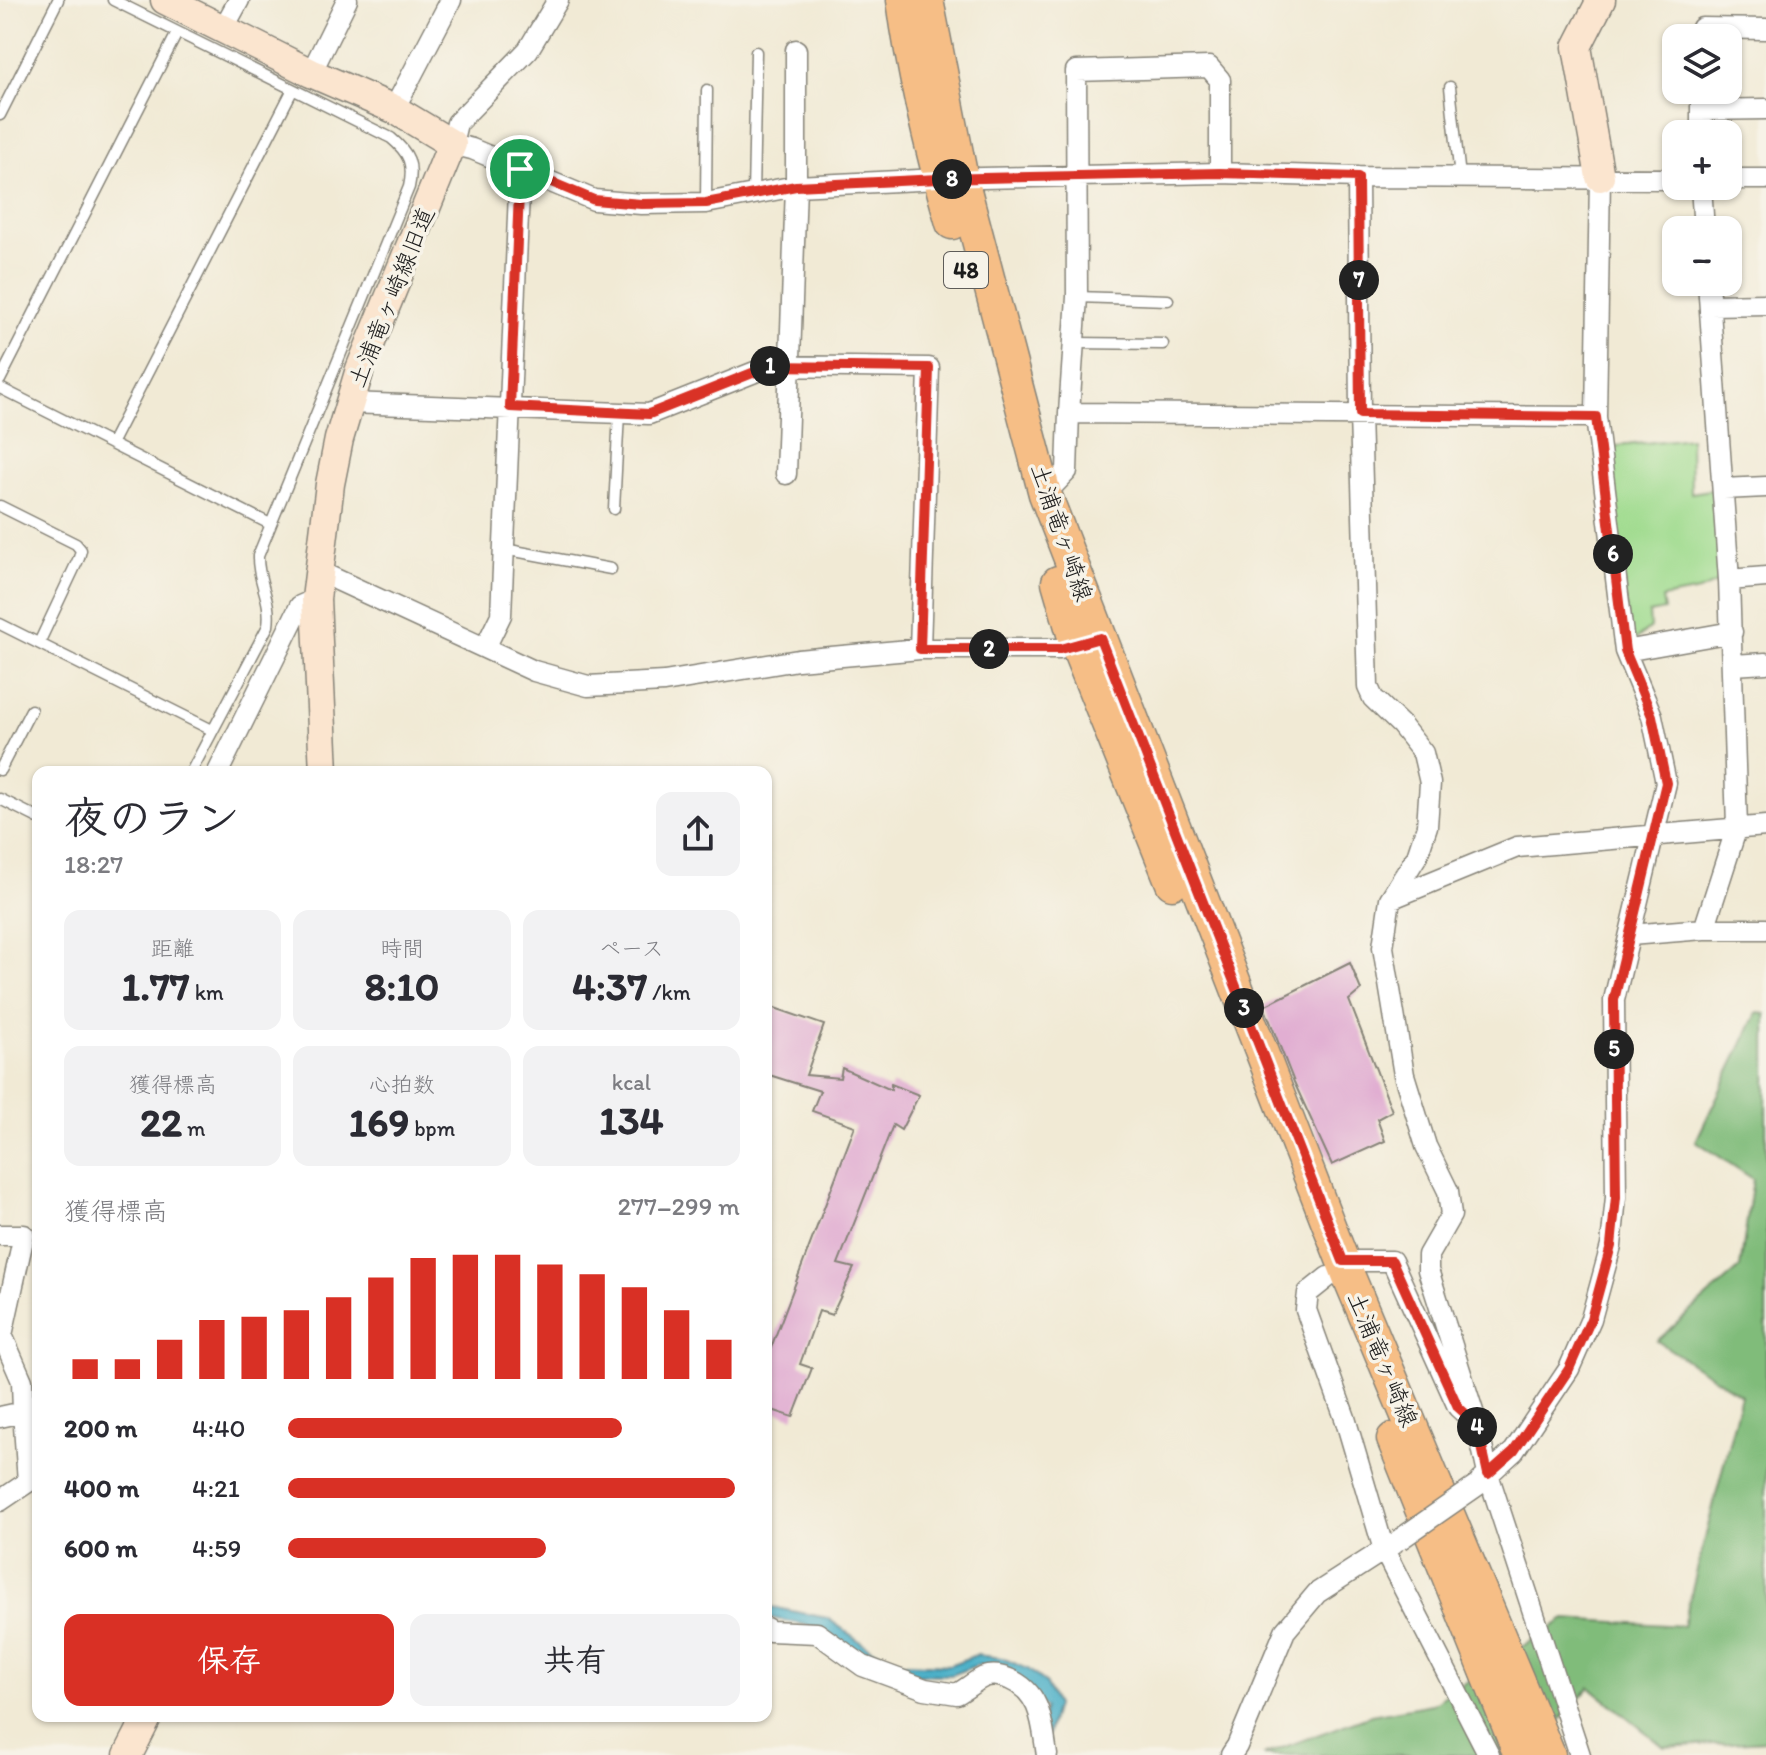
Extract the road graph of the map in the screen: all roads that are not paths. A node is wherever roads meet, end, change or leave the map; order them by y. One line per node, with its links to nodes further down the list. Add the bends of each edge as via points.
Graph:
1 (58, 0): 25 (lane)
2 (113, 0): 16 (lane)
3 (165, 0): 13 (street)
4 (239, 0): 13 (street)
5 (347, 0): 19 (street)
6 (451, 0): 23 (street)
7 (558, 0): 26 (street, via 528,50 457,123)
8 (903, 0): 33 (main road, 土浦竜ヶ崎線 / 48, via 908,42)
9 (927, 0): 33 (main road, 土浦竜ヶ崎線 / 48)
10 (1601, 0): 32 (street, via 1577,47)
11 (1766, 16): 12 (street)
12 (1742, 26)
13 (223, 29): 19 (street)
14 (1742, 29): 15 (street)
15 (1766, 29)
16 (177, 33): 19 (lane); 48 (lane)
17 (796, 50): 37 (street)
18 (756, 52): 38 (lane)
19 (301, 82): 23 (street); 56 (lane); 63 (lane, via 391,138 404,149 412,172)
20 (1450, 87): 31 (lane)
21 (707, 90): 39 (lane)
22 (1730, 104): 24 (street)
23 (394, 109): 26 (street)
24 (1766, 109)
25 (0, 115)
26 (452, 144): 27 (street); 50 (street, 土浦竜ヶ崎線旧道)
27 (520, 169): 39 (street, via 594,200); 51 (street)
28 (1220, 173): 29 (street); 29 (street, via 1220,80 1209,67 1076,71); 30 (street)
29 (1076, 177): 33 (street); 41 (street)
30 (1358, 177): 31 (street); 54 (street)
31 (1460, 177): 32 (street)
32 (1600, 177): 34 (street); 55 (street)
33 (951, 179): 37 (street); 60 (main road, 土浦竜ヶ崎線 / 48); 71 (main road, 土浦竜ヶ崎線 / 48)
34 (1662, 179)
35 (1742, 179): 36 (street)
36 (1766, 179)
37 (796, 186): 38 (street); 47 (street)
38 (753, 194): 39 (street)
39 (706, 203)
40 (1709, 296): 44 (street)
41 (1077, 297): 42 (lane); 45 (street)
42 (1168, 300)
43 (1766, 304): 44 (street)
44 (1710, 305): 59 (street)
45 (1074, 343): 46 (lane); 53 (street)
46 (1163, 344)
47 (789, 366): 52 (street, via 770,366 649,414); 57 (street); 74 (street, via 929,368)
48 (0, 380)
49 (0, 388): 56 (lane)
50 (349, 403): 51 (street); 68 (street, 土浦竜ヶ崎線旧道, via 330,484)
51 (510, 407): 52 (street); 64 (street)
52 (619, 413): 62 (lane)
53 (1069, 413): 54 (street); 60 (street, via 1067,471)
54 (1360, 414): 55 (street); 89 (street, via 1368,687 1423,753 1430,783 1427,826 1417,856)
55 (1596, 417): 75 (street)
56 (111, 444): 63 (lane)
57 (786, 474)
58 (1766, 487): 59 (street)
59 (1723, 489): 67 (street)
60 (1045, 494): 71 (main road, 土浦竜ヶ崎線 / 48)
61 (0, 506): 72 (lane, via 81,550)
62 (614, 509)
63 (270, 524): 79 (lane, via 258,556 268,626)
64 (504, 549): 65 (lane); 73 (street, via 501,615)
65 (611, 569)
66 (1766, 577): 67 (street)
67 (1729, 580): 70 (street)
68 (317, 585): 73 (street); 81 (street, via 300,606); 82 (street, 土浦竜ヶ崎線旧道)
69 (0, 624): 72 (lane)
70 (1732, 632): 75 (street); 77 (street)
71 (1088, 641): 74 (street, via 1060,649); 95 (main road, 土浦竜ヶ崎線 / 48)
72 (39, 643): 79 (lane)
73 (485, 648): 74 (street, via 534,671 588,686 664,682 798,660)
74 (920, 649)
75 (1625, 651): 88 (street, via 1652,716 1666,783)
76 (1766, 663): 77 (street)
77 (1733, 665): 87 (street)
78 (31, 710): 83 (lane)
79 (212, 730): 80 (lane)
80 (194, 766)
81 (221, 766)
82 (324, 766)
83 (0, 770)
84 (0, 799): 85 (lane)
85 (32, 815)
86 (1766, 826): 87 (street)
87 (1737, 827): 88 (street); 90 (street)
88 (1654, 837): 89 (street, via 1517,847); 92 (street)
89 (1390, 899): 99 (street, via 1383,947 1404,1075 1426,1146 1448,1191 1451,1215 1428,1255 1428,1270)
90 (1704, 929): 91 (street); 92 (street)
91 (1766, 929)
92 (1630, 935): 100 (street, via 1614,1000 1616,1197 1607,1261 1591,1319 1569,1369 1514,1451)
93 (0, 1235): 94 (street)
94 (31, 1238): 96 (street, via 2,1335)
95 (1336, 1269): 99 (street, via 1392,1261 1458,1407); 102 (street, via 1308,1293 1306,1310); 109 (main road, 土浦竜ヶ崎線 / 48); 110 (main road, 土浦竜ヶ崎線 / 48)
96 (30, 1384): 97 (street)
97 (23, 1412): 98 (street); 101 (street, via 28,1482)
98 (0, 1417)
99 (1477, 1424): 100 (street)
100 (1483, 1480): 102 (street, bridge); 111 (street)
101 (0, 1501)
102 (1392, 1545): 107 (street, via 1317,1593 1285,1631); 108 (street)
103 (772, 1631): 106 (street, via 817,1633 863,1666 925,1689 957,1694 982,1678 998,1675 1016,1682 1040,1711)
104 (145, 1722): 105 (street)
105 (128, 1755)
106 (1047, 1755)
107 (1231, 1755)
108 (1489, 1755)
109 (1520, 1755)
110 (1549, 1755)
111 (1580, 1755)

